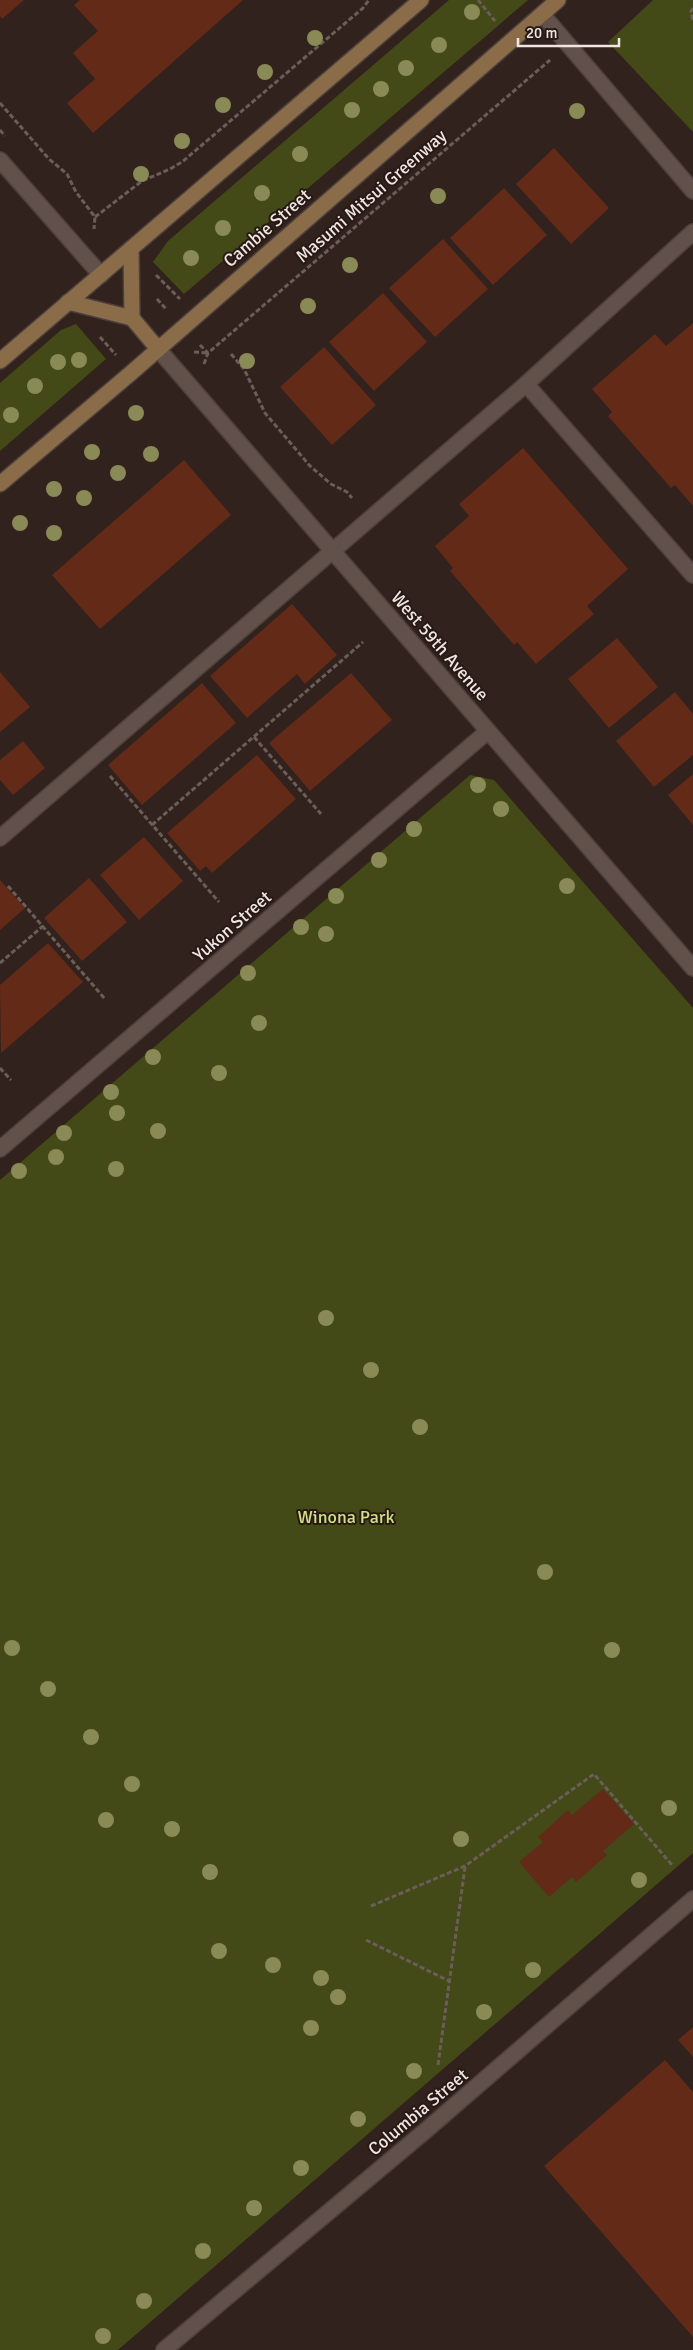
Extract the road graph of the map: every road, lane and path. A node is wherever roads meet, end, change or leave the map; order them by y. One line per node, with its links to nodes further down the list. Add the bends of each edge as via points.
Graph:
1 (369, 0): 13 (path, via 182,162 142,181)
2 (421, 0): 16 (main road)
3 (478, 0): 8 (path)
4 (558, 0): 6 (main road, Cambie Street)
5 (693, 8): 7 (path)
6 (542, 14): 12 (street); 22 (main road, Cambie Street)
7 (693, 22)
8 (499, 25)
9 (551, 59): 23 (path, Masumi Mitsui Greenway)
10 (0, 103): 13 (path, via 49,159 67,174)
11 (0, 160): 18 (street)
12 (693, 192)
13 (95, 217): 15 (path)
14 (693, 232): 26 (street)
15 (94, 234)
16 (131, 249): 18 (main road); 21 (main road)
17 (151, 269): 19 (path)
18 (100, 275): 20 (main road)
19 (180, 300)
20 (68, 302): 21 (main road); 25 (main road)
21 (132, 318): 22 (main road)
22 (158, 349): 27 (main road, Cambie Street); 29 (street, West 59th Avenue)
23 (208, 353)
24 (231, 354): 28 (path, via 244,369 265,413 310,466)
25 (0, 361)
26 (526, 384): 29 (street); 30 (street)
27 (0, 484)
28 (352, 498)
29 (333, 551): 32 (street, West 59th Avenue); 34 (street)
30 (693, 575)
31 (363, 642): 33 (path)
32 (488, 730): 42 (street, West 59th Avenue); 46 (street, Yukon Street)
33 (254, 737): 35 (path); 36 (path)
34 (94, 758): 36 (path); 37 (street)
35 (321, 814)
36 (152, 825): 39 (path)
37 (0, 838)
38 (8, 886): 40 (path)
39 (219, 902)
40 (43, 926): 41 (path); 43 (path)
41 (0, 963)
42 (693, 968)
43 (105, 999)
44 (0, 1068): 45 (path)
45 (11, 1080)
46 (0, 1149)
47 (672, 1865): 48 (path, via 594,1774)
48 (465, 1866): 50 (path); 52 (path)
49 (693, 1899): 54 (street, Columbia Street, via 424,2132)
50 (371, 1906)
51 (366, 1940): 52 (path)
52 (449, 1981): 53 (path)
53 (438, 2065)
54 (164, 2350)

